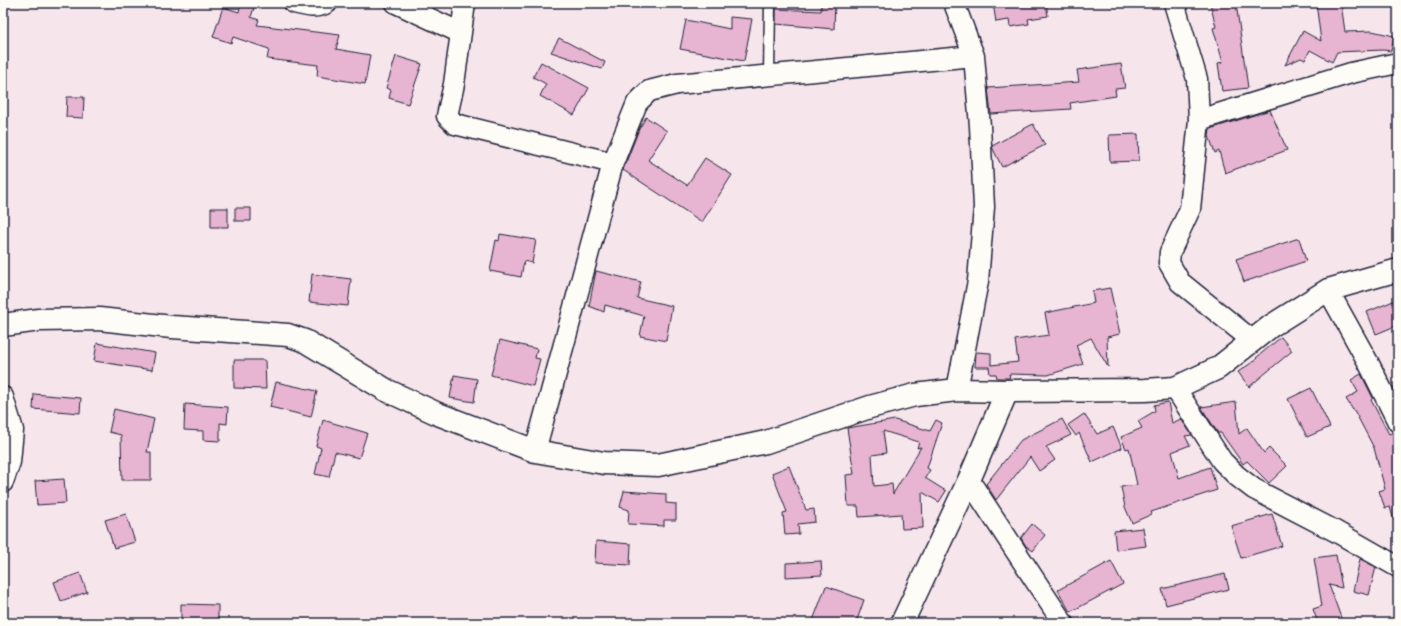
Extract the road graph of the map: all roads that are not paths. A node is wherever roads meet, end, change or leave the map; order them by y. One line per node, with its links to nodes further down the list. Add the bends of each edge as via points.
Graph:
1 (294, 3): 2 (street, via 311,7)
2 (327, 3)
3 (396, 3): 8 (street)
4 (465, 3): 8 (street)
5 (770, 3): 11 (lane)
6 (954, 3): 9 (street)
7 (1174, 3): 12 (street, via 1197,79)
8 (461, 33): 13 (street, via 447,116 455,124)
9 (974, 56): 11 (street); 19 (street, via 984,207 978,281)
10 (1398, 65): 12 (street, via 1351,73)
11 (769, 75): 13 (street, via 677,84 649,91 637,103)
12 (1199, 120): 17 (street, via 1190,209 1170,252 1169,263 1180,282)
13 (613, 163): 23 (street)
14 (1398, 270): 15 (street)
15 (1328, 290): 17 (street, via 1271,326); 22 (street)
16 (3, 325): 23 (street, via 39,320 99,319 288,335 305,341 386,390 438,414)
17 (1253, 341): 18 (street, via 1218,368)
18 (1176, 388): 20 (street); 26 (street, via 1222,460 1237,476 1254,489)
19 (957, 390): 20 (street); 23 (street, via 914,395 766,442 658,465 604,463)
20 (1007, 391): 24 (street)
21 (3, 397): 25 (street, via 13,430 10,462)
22 (1398, 422)
23 (535, 451)
24 (968, 480): 27 (street); 28 (street)
25 (3, 482)
26 (1398, 567)
27 (902, 623)
28 (1063, 623)

